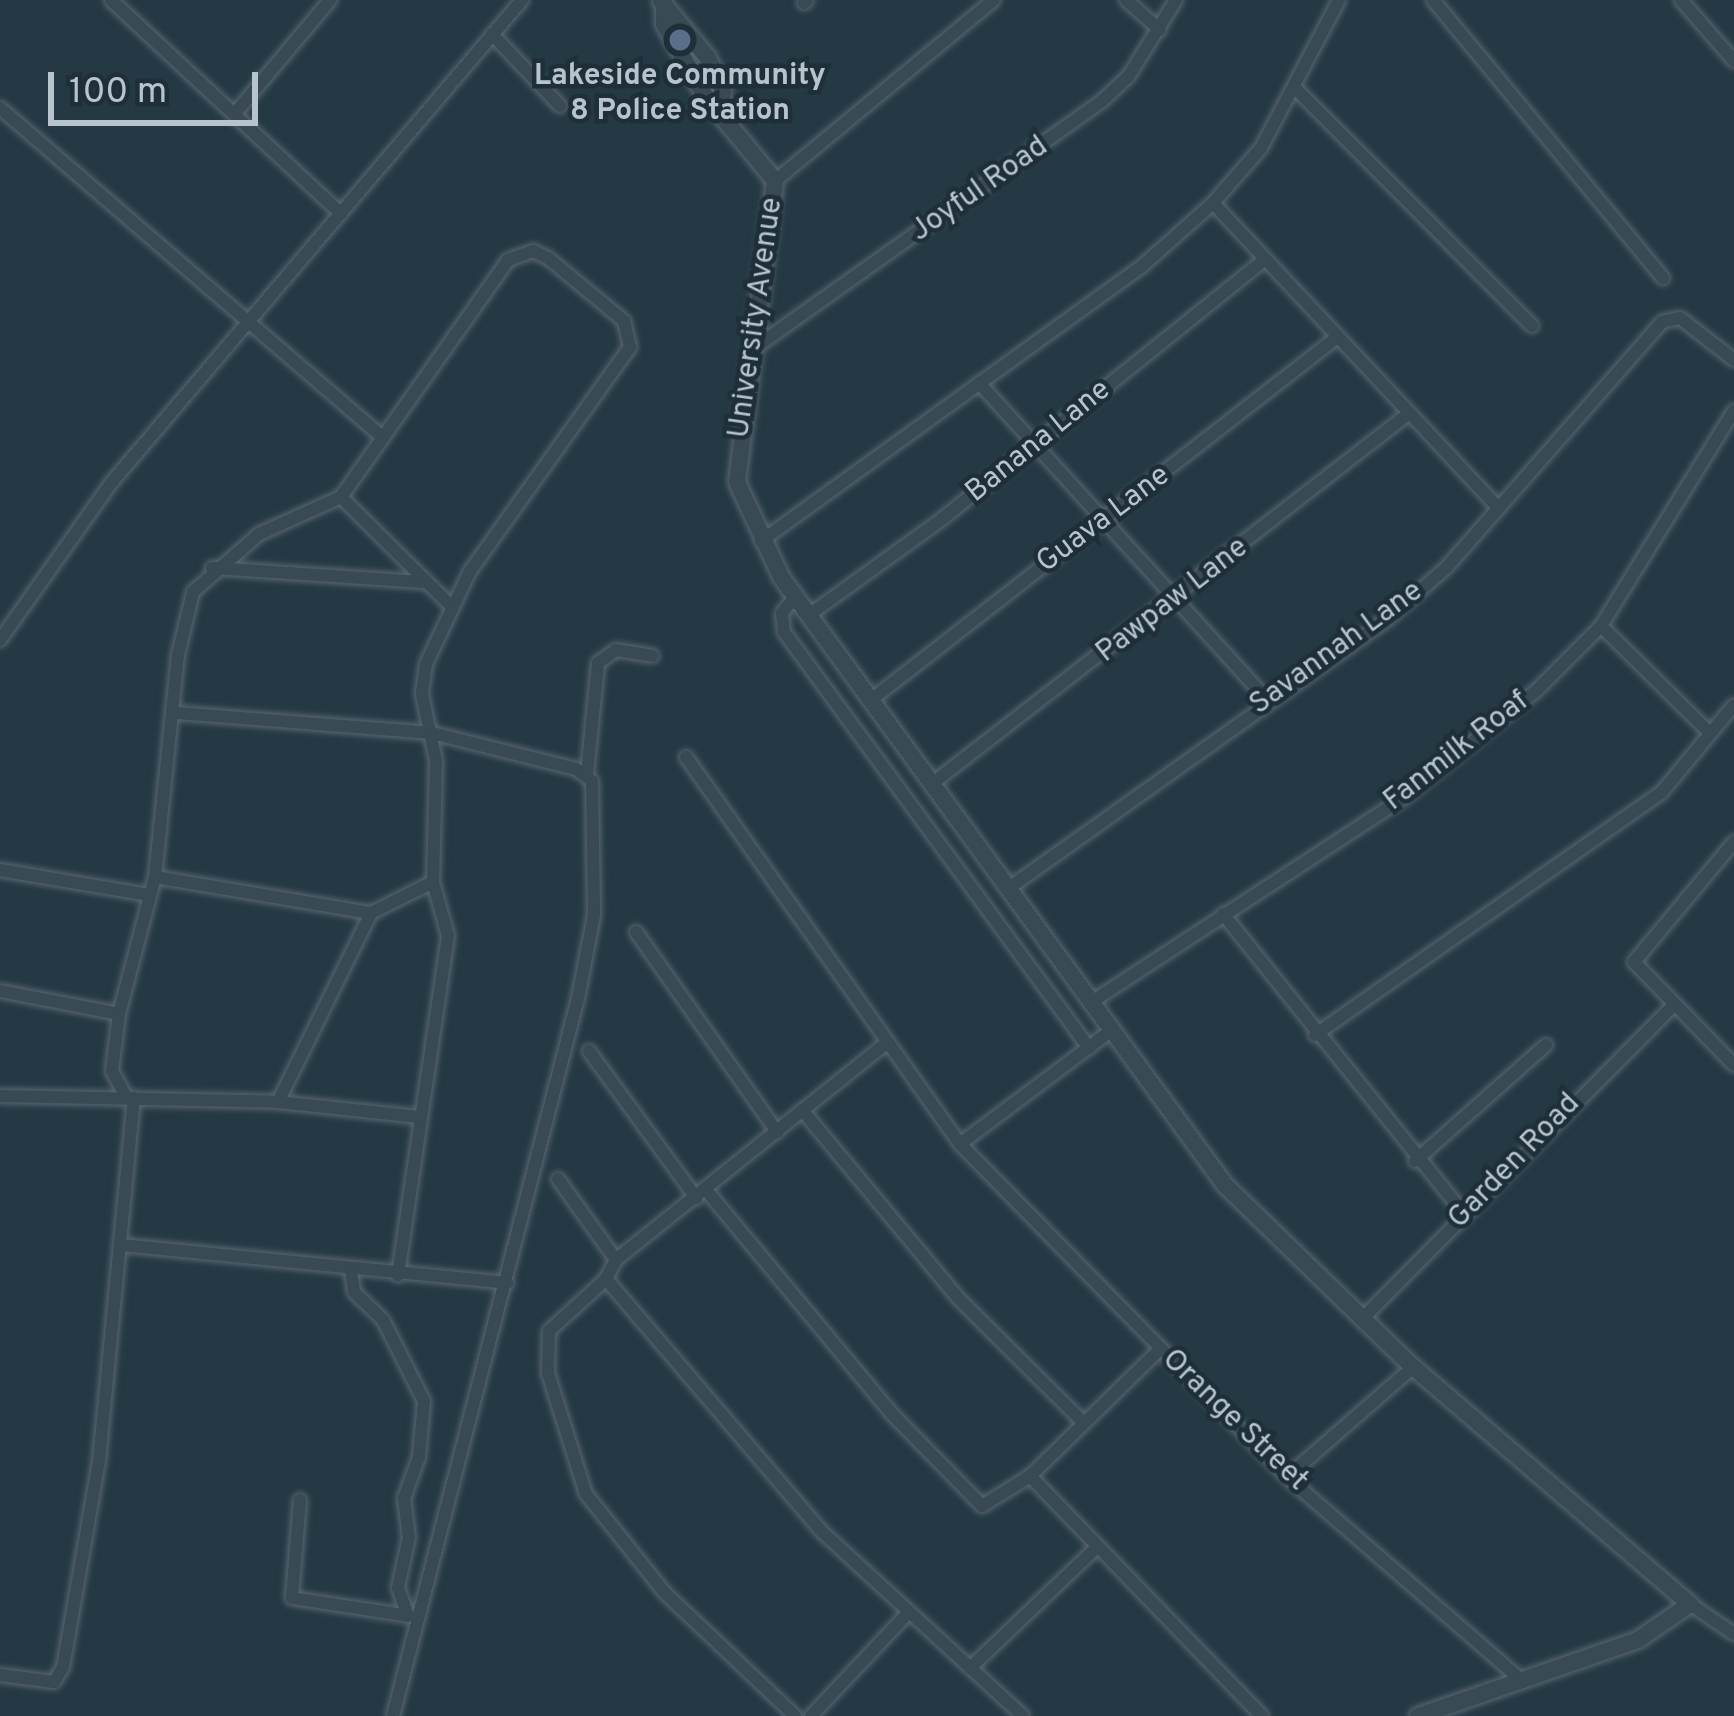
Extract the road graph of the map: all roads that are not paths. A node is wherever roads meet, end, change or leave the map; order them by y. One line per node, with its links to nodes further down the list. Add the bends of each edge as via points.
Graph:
1 (111, 0): 12 (street)
2 (139, 0): 12 (street)
3 (330, 0): 19 (street)
4 (522, 0): 14 (street)
5 (994, 0): 20 (street)
6 (1126, 0): 13 (street)
7 (1176, 0): 13 (street, Joyful Road)
8 (1339, 0): 16 (street)
9 (1433, 0): 24 (street)
10 (1681, 0): 15 (street)
11 (662, 2): 20 (street, University Avenue, via 708,58 723,90 720,107)
12 (127, 13): 19 (street)
13 (1160, 30): 28 (street, Joyful Road, via 1102,101)
14 (492, 34): 17 (street); 22 (street)
15 (1734, 61)
16 (1295, 88): 21 (street, via 1262,148); 26 (street)
17 (560, 106)
18 (0, 108): 25 (street)
19 (236, 111): 22 (street)
20 (775, 181): 28 (street, University Avenue)
21 (1213, 203): 23 (street); 30 (street, via 1141,267)
22 (341, 214): 25 (street)
23 (1263, 261): 27 (street); 34 (street, Banana Lane)
24 (1663, 278)
25 (253, 322): 33 (street); 46 (street, via 99,500)
26 (1532, 326)
27 (1336, 338): 32 (street); 37 (street, Guava Lane)
28 (753, 349): 38 (street, University Avenue, via 737,482)
29 (1734, 360): 36 (street, Savannah Lane, via 1680,318 1662,322)
30 (979, 383): 34 (street); 38 (street)
31 (1734, 411): 45 (street, Fanmilk Roaf)
32 (1408, 413): 36 (street); 42 (street, Pawpaw Lane)
33 (382, 436): 35 (street); 43 (street, via 508,260 522,252 548,258 630,334 630,346)
34 (1036, 446): 37 (street); 44 (street, Banana Lane)
35 (341, 497): 39 (street, via 303,509); 40 (street)
36 (1498, 508): 49 (street, Savannah Lane, via 1390,617)
37 (1102, 520): 42 (street); 48 (street, Guava Lane)
38 (760, 541): 41 (street, University Avenue)
39 (212, 568): 40 (street); 51 (street, via 184,615)
40 (425, 583): 43 (street)
41 (795, 597): 44 (street, University Avenue); 74 (street, via 782,613 784,632)
42 (1176, 601): 49 (street); 56 (street, Pawpaw Lane)
43 (449, 604): 52 (street, via 426,664)
44 (808, 615): 48 (street, University Avenue)
45 (1601, 626): 53 (street); 64 (street, Fanmilk Roaf, via 1484,738)
46 (0, 640)
47 (653, 656): 55 (street, via 616,650 598,663)
48 (871, 700): 56 (street, University Avenue)
49 (1267, 700): 61 (street, Savannah Lane)
50 (1734, 705): 53 (street)
51 (177, 713): 52 (street); 59 (street)
52 (432, 733): 55 (street); 60 (street)
53 (1710, 734): 71 (street, via 1661,793 1583,854)
54 (686, 757): 72 (street, Orange Street, via 767,864)
55 (587, 773): 93 (street, via 594,916)
56 (933, 783): 61 (street, University Avenue)
57 (1732, 849): 68 (street, via 1634,962)
58 (0, 870): 62 (street)
59 (155, 877): 62 (street); 63 (street)
60 (433, 882): 63 (street); 81 (street, via 448,937)
61 (1009, 888): 67 (street, University Avenue)
62 (150, 895): 69 (street)
63 (371, 913): 79 (street)
64 (1223, 914): 67 (street, Fanmilk Roaf); 71 (street)
65 (636, 932): 82 (street)
66 (0, 991): 69 (street)
67 (1090, 1003): 70 (street, University Avenue)
68 (1672, 1006): 76 (street); 87 (street, Garden Road)
69 (119, 1014): 78 (street, via 112,1071)
70 (1109, 1031): 74 (street); 94 (street, University Avenue, via 1225,1185)
71 (1315, 1035): 84 (street)
72 (884, 1045): 80 (street); 83 (street, Orange Street)
73 (1546, 1045): 84 (street)
74 (1088, 1048): 83 (street)
75 (590, 1051): 86 (street)
76 (1734, 1066)
77 (0, 1096): 78 (street)
78 (130, 1097): 79 (street); 88 (street)
79 (278, 1102): 81 (street)
80 (802, 1110): 82 (street); 97 (street, via 958,1298)
81 (419, 1117): 91 (street)
82 (776, 1132): 86 (street)
83 (960, 1144): 95 (street, Orange Street)
84 (1415, 1161): 87 (street)
85 (558, 1179): 89 (street)
86 (701, 1194): 89 (street); 98 (street, via 982,1506)
87 (1463, 1214): 94 (street, Garden Road)
88 (121, 1245): 90 (street); 107 (street, via 99,1461 63,1667 54,1682)
89 (616, 1260): 92 (street)
90 (351, 1270): 91 (street); 104 (street, via 354,1292 383,1319 424,1401 419,1457 404,1498 410,1537 398,1588)
91 (398, 1274): 93 (street)
92 (605, 1279): 103 (street, via 820,1530); 110 (street, via 549,1330 548,1373 586,1494 664,1593)
93 (507, 1283): 104 (street)
94 (1361, 1320): 96 (street, University Avenue)
95 (1160, 1349): 97 (street); 99 (street, Orange Street)
96 (1413, 1367): 99 (street); 102 (street, University Avenue)
97 (1084, 1423): 98 (street)
98 (1030, 1476): 101 (street)
99 (1287, 1477): 108 (street, Orange Street)
100 (300, 1500): 104 (street, via 292,1598)
101 (1096, 1548): 106 (street); 113 (street)
102 (1690, 1604): 105 (street); 108 (street, via 1652,1634)
103 (908, 1612): 106 (street); 111 (street)
104 (414, 1618): 109 (street)
105 (1734, 1634)
106 (970, 1668): 112 (street)
107 (0, 1675)
108 (1524, 1682): 114 (street)
109 (393, 1716)
110 (795, 1716)
111 (812, 1716)
112 (1023, 1716)
113 (1262, 1716)
114 (1418, 1716)

